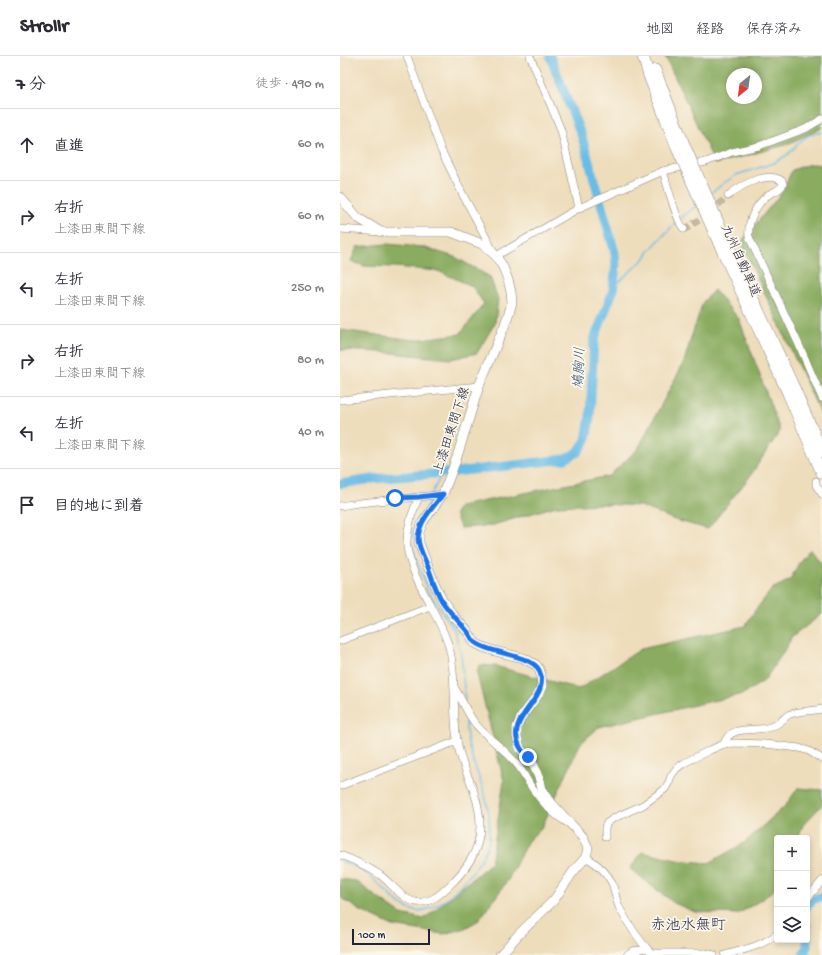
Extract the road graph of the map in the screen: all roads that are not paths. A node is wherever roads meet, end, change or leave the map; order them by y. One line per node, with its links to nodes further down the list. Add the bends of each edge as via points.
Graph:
1 (407, 56): 15 (street, via 441,150)
2 (530, 56): 10 (street, via 562,130)
3 (643, 56): 6 (highway, 九州自動車道, via 649,76)
4 (651, 56): 6 (highway, 九州自動車道)
5 (822, 119): 7 (street, via 805,129 759,146 732,152 706,162)
6 (681, 149): 14 (highway, 九州自動車道, bridge)
7 (663, 171): 10 (street); 12 (street, via 680,224)
8 (728, 196): 17 (street, via 747,183 765,178 782,181 780,189 768,195 751,217 748,233)
9 (340, 197): 13 (main road, via 358,218)
10 (579, 208): 15 (street)
11 (340, 229): 13 (street)
12 (684, 229)
13 (381, 232): 15 (main road, 上漆田東間下線, via 452,232 482,244)
14 (722, 239): 19 (highway, 九州自動車道); 20 (highway, 九州自動車道, via 788,393)
15 (496, 256): 16 (main road, 上漆田東間下線, via 508,280 512,302)
16 (479, 386): 18 (street); 21 (main road, 上漆田東間下線)
17 (822, 398)
18 (340, 400)
19 (822, 452)
20 (819, 477): 22 (street, via 816,485)
21 (443, 494): 23 (street); 33 (main road, 上漆田東間下線, via 419,532 419,543 433,580 442,600 475,643 495,652 523,658 539,669 542,686 522,716 517,727 517,737 520,748 540,777 547,798)
22 (822, 494)
23 (419, 497): 24 (street); 25 (street, via 413,509 407,545 414,571)
24 (340, 506)
25 (430, 606): 26 (street); 27 (street, via 449,648)
26 (340, 641)
27 (454, 686): 29 (street); 33 (street, via 474,722 516,763 548,808)
28 (822, 709): 30 (street, via 792,714 768,728 736,731 727,737)
29 (457, 741): 32 (street); 35 (street, via 478,808 480,836 465,868 447,888 428,901 414,902 380,875)
30 (724, 744): 31 (street, via 735,742 799,748 809,750); 34 (street, via 676,769 665,789 643,805 607,823)
31 (822, 759)
32 (340, 786)
33 (575, 828): 36 (main road, 上漆田東間下線, via 588,848)
34 (605, 837)
35 (340, 855)
36 (586, 857): 40 (street, via 608,876 627,921); 42 (main road, via 554,900)
37 (822, 881): 38 (street)
38 (810, 895)
39 (774, 936): 45 (street)
40 (650, 952): 41 (street); 43 (street, via 632,951)
41 (706, 954): 44 (street)
42 (500, 955)
43 (627, 955)
44 (714, 955)
45 (725, 955)

